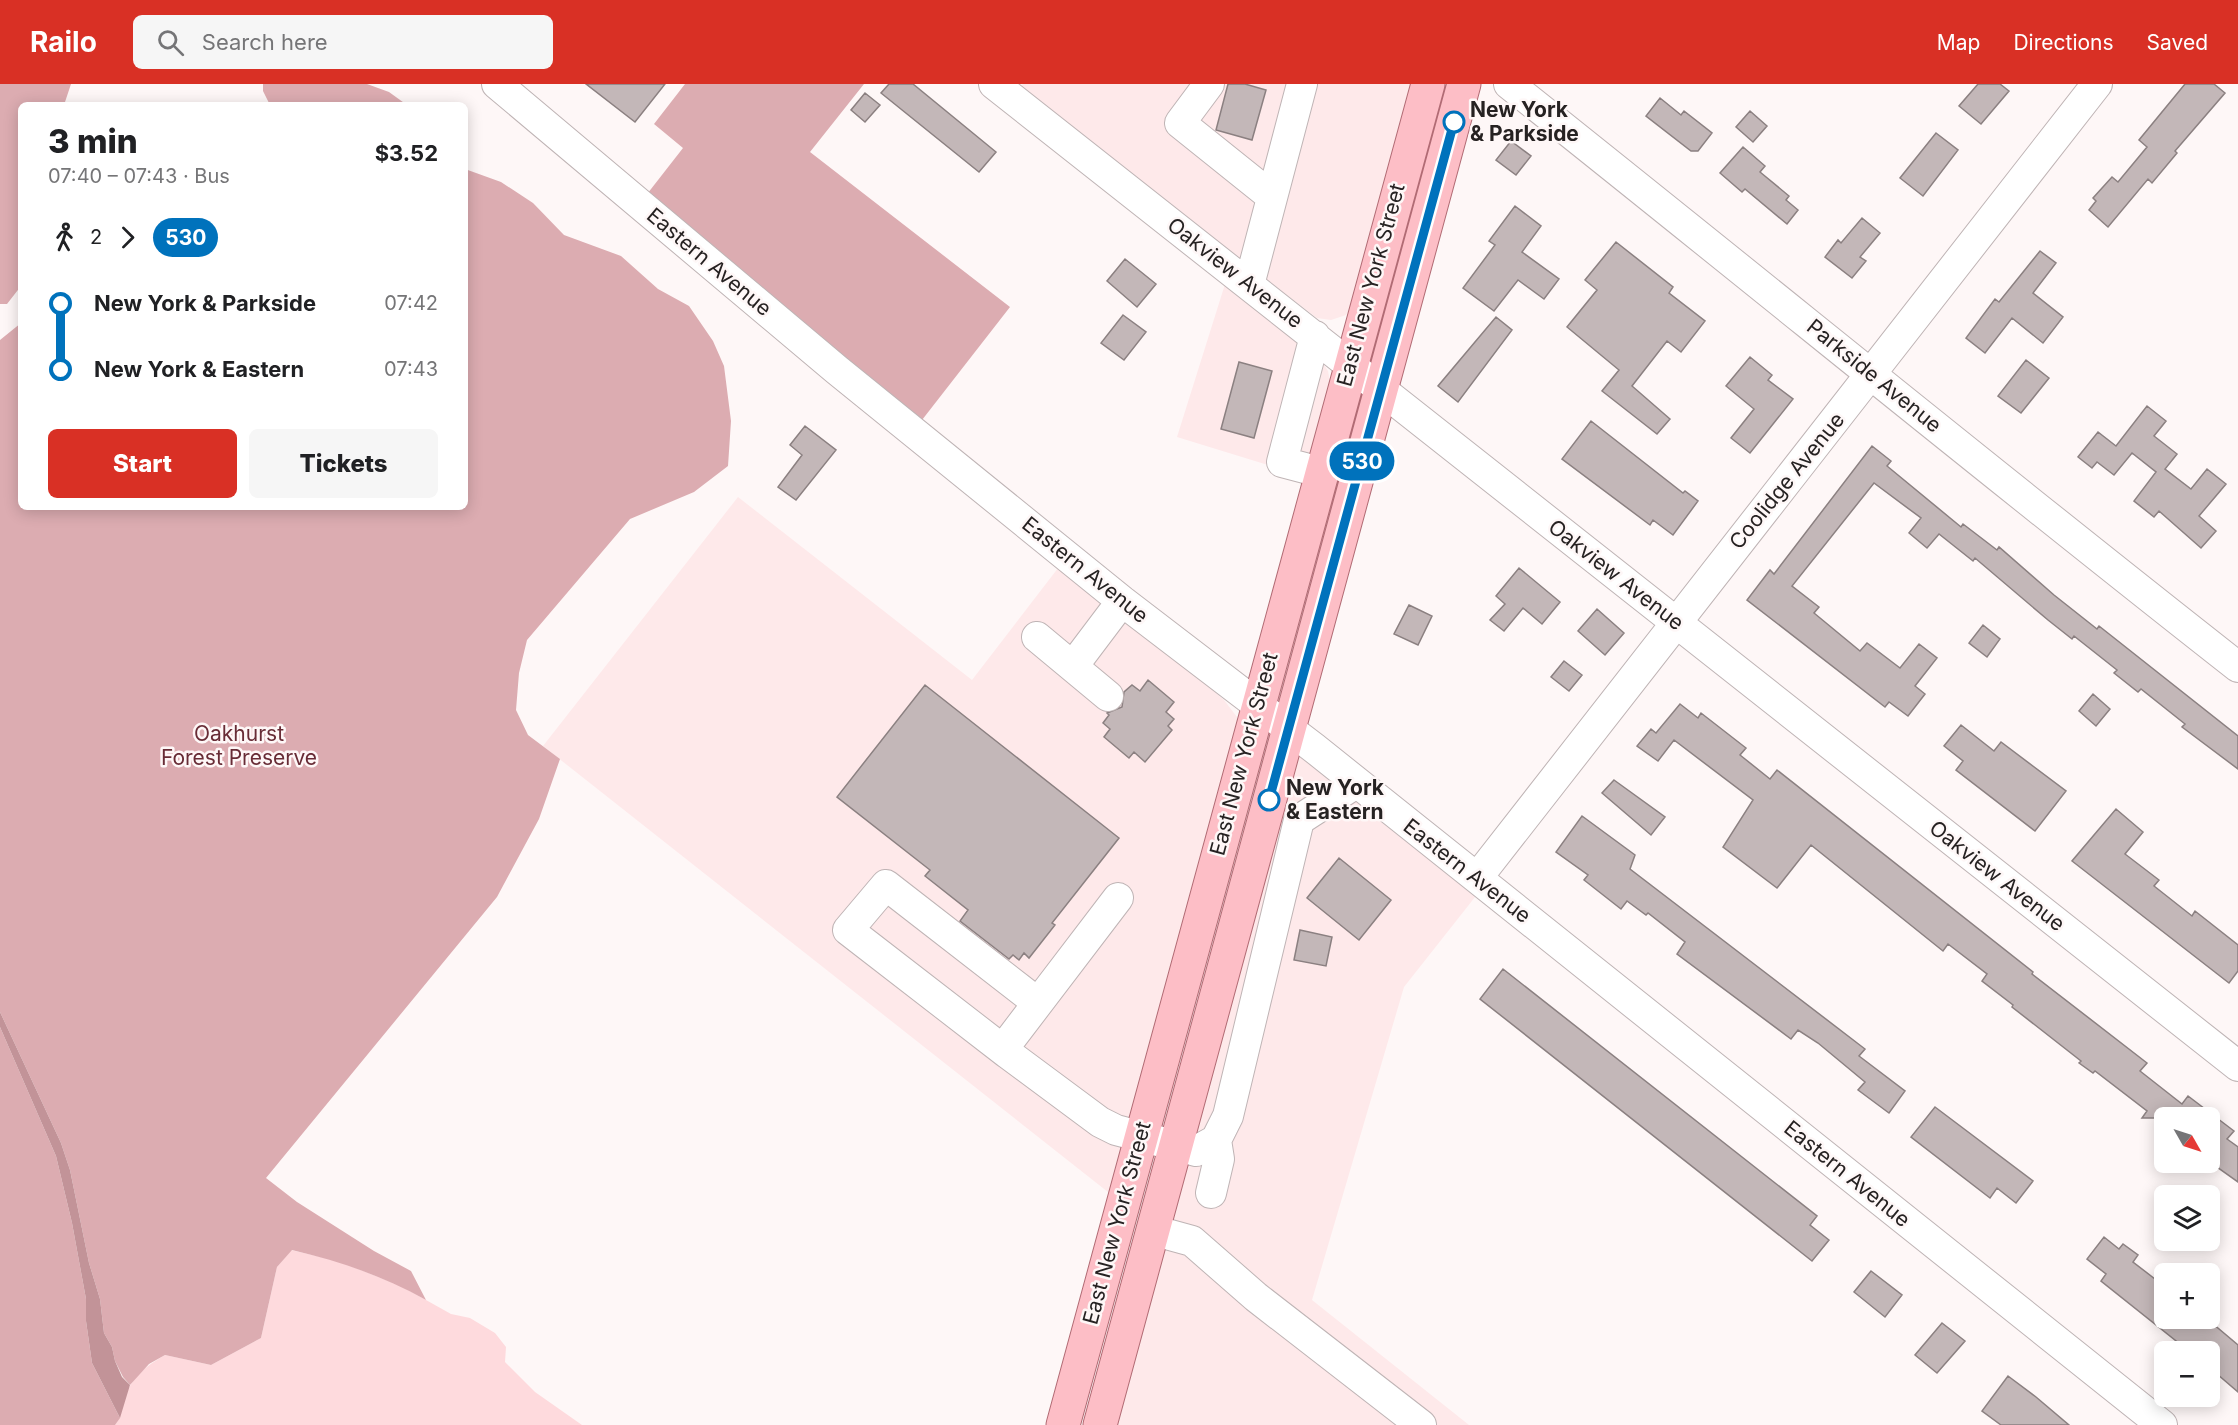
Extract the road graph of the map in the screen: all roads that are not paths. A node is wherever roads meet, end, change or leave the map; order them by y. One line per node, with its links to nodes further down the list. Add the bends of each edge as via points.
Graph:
1 (497, 84): 16 (street, Eastern Avenue, via 837,370)
2 (994, 84): 10 (street, Oakview Avenue)
3 (1209, 84): 9 (street, via 1180,123)
4 (1302, 84): 9 (street)
5 (1428, 84): 12 (main road, East New York Street)
6 (1464, 84): 14 (main road, East New York Street)
7 (1509, 84): 13 (street, Parkside Avenue)
8 (2097, 84): 13 (street, Coolidge Avenue)
9 (1271, 196): 10 (street)
10 (1249, 285): 11 (street, Oakview Avenue)
11 (1315, 336): 12 (street, Oakview Avenue); 15 (street, via 1282,462)
12 (1350, 363): 14 (street, Oakview Avenue); 15 (main road, East New York Street)
13 (1874, 374): 17 (street, Coolidge Avenue); 20 (street, Parkside Avenue, via 1992,474)
14 (1381, 388): 17 (street, Oakview Avenue); 23 (main road, East New York Street)
15 (1320, 472): 22 (main road, East New York Street)
16 (1122, 601): 19 (street); 22 (street, Eastern Avenue)
17 (1674, 622): 27 (street, Coolidge Avenue); 33 (street, Oakview Avenue)
18 (1037, 637): 19 (street)
19 (1073, 666): 21 (street)
20 (2238, 667)
21 (1108, 696)
22 (1257, 705): 23 (street, Eastern Avenue); 34 (main road, East New York Street)
23 (1288, 729): 24 (street, Eastern Avenue); 25 (main road, East New York Street)
24 (1356, 783): 26 (street, via 1299,820); 27 (street, Eastern Avenue)
25 (1256, 849): 26 (street); 29 (main road, East New York Street)
26 (1289, 861): 30 (street)
27 (1477, 878): 42 (street, Eastern Avenue)
28 (1118, 898): 31 (street)
29 (1228, 954): 30 (street); 36 (main road, East New York Street)
30 (1263, 967): 35 (street, via 1228,1116)
31 (1038, 1003): 32 (street, via 1006,1045); 32 (street, via 886,885 848,930)
32 (1007, 1053): 34 (street, via 1100,1122)
33 (2238, 1066)
34 (1140, 1136): 36 (street); 39 (main road, East New York Street)
35 (1216, 1140): 36 (street, via 1196,1151); 37 (street, via 1219,1159)
36 (1176, 1146): 38 (main road, East New York Street)
37 (1211, 1193)
38 (1152, 1230): 40 (main road, East New York Street); 41 (street, via 1192,1241 1256,1297)
39 (1063, 1425)
40 (1100, 1425)
41 (1421, 1425)
42 (2162, 1425)

